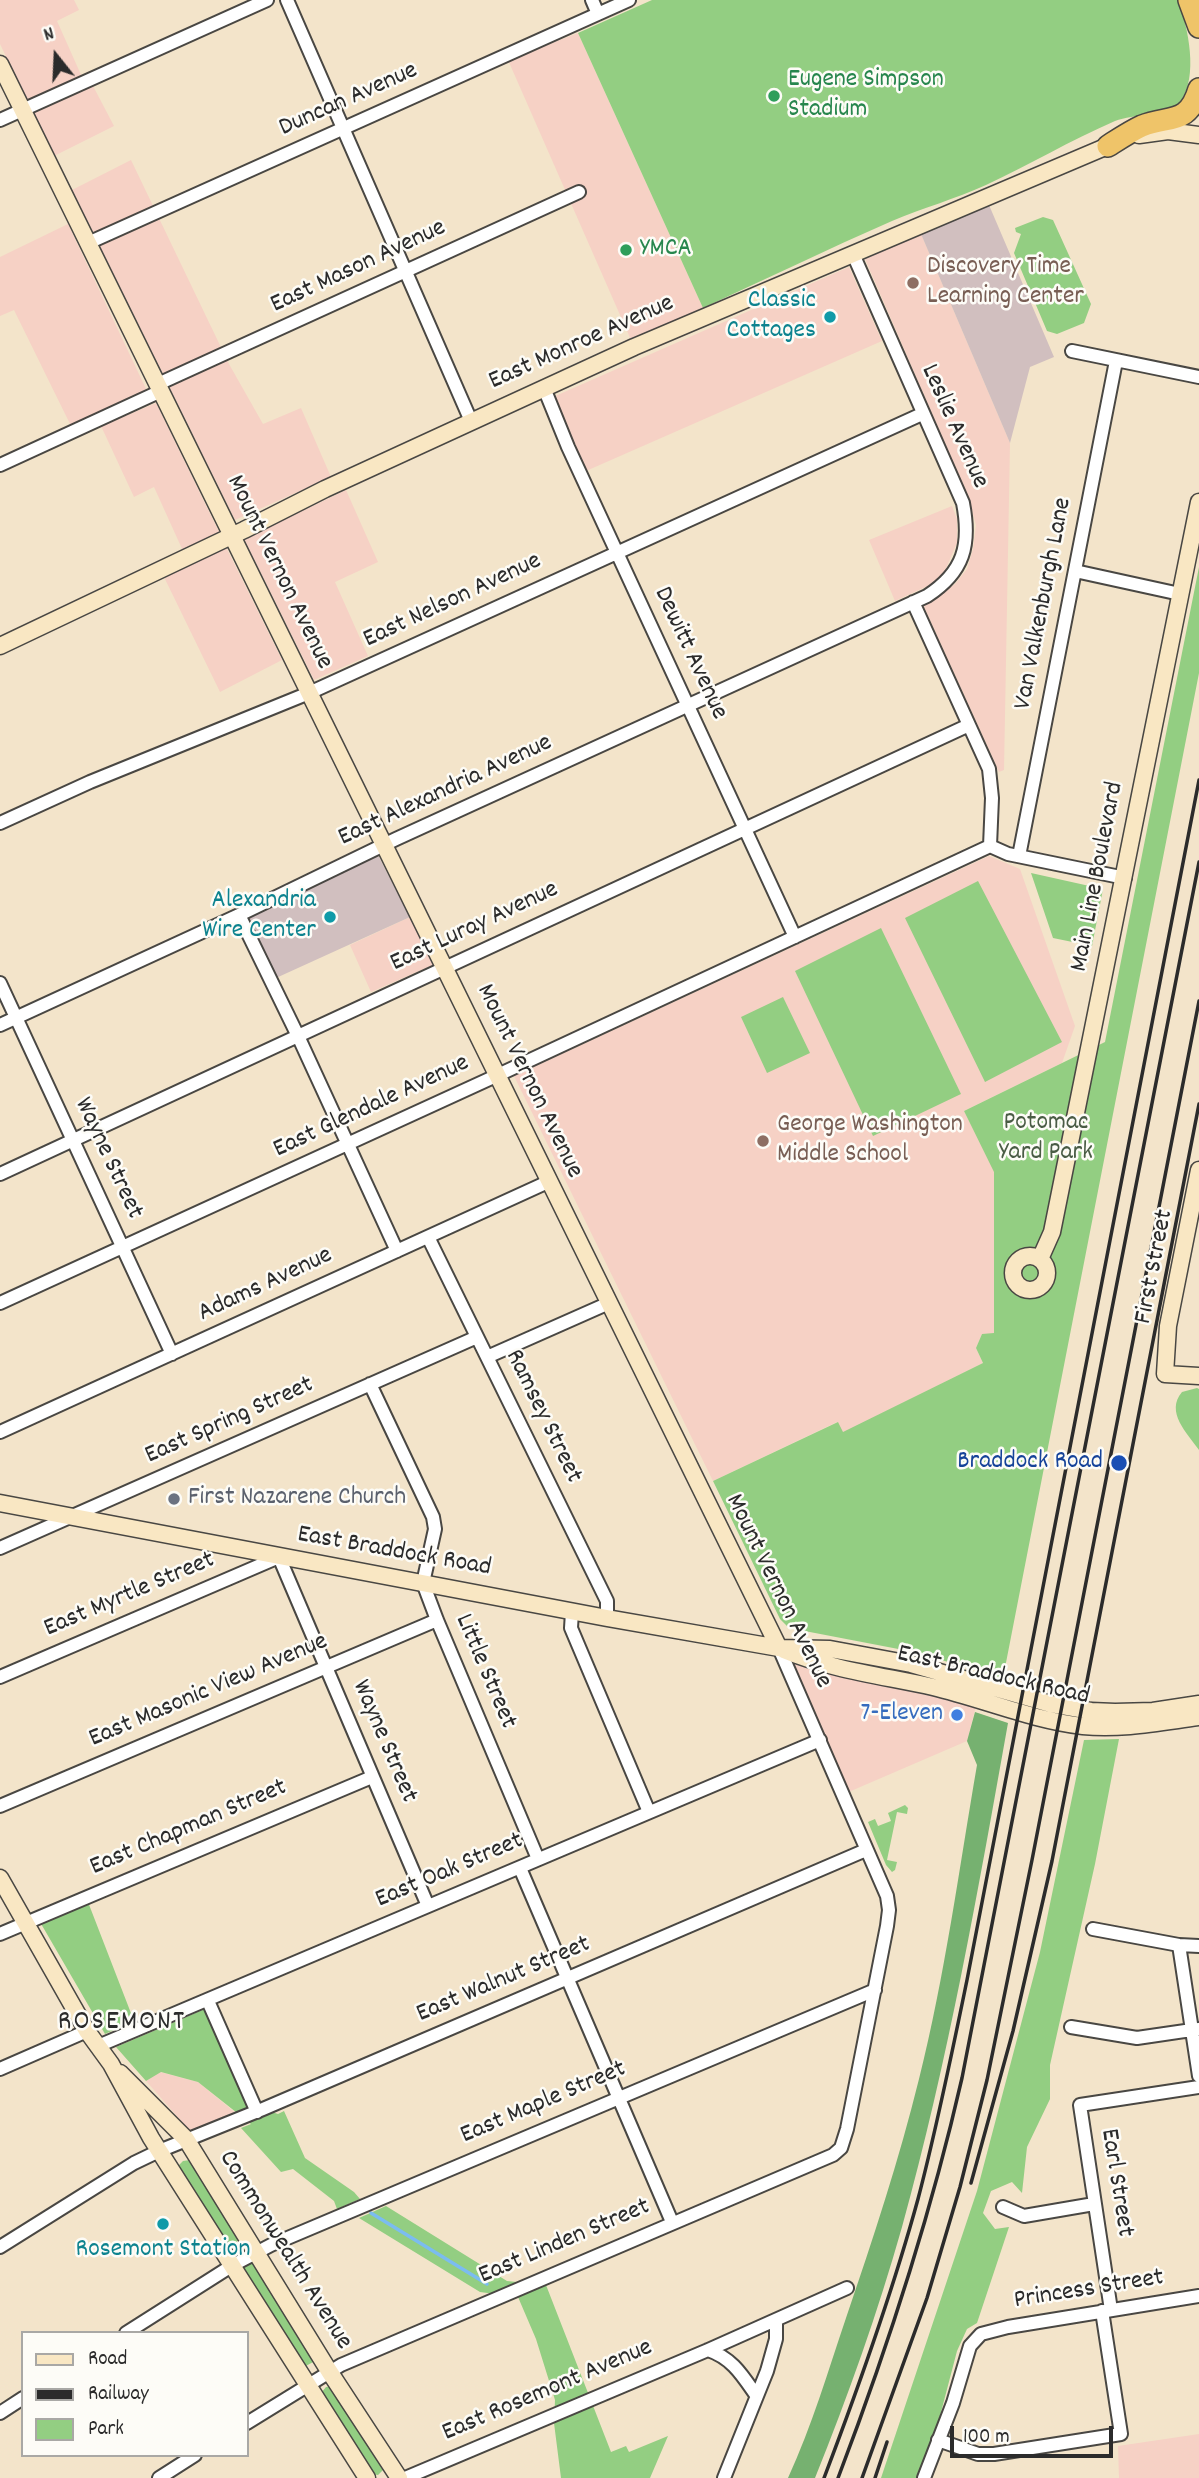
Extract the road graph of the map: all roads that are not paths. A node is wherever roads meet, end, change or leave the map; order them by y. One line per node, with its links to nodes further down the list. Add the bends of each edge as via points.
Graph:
1 (267, 0): 10 (street)
2 (287, 0): 12 (street)
3 (592, 0): 6 (street)
4 (629, 0): 6 (street, Duncan Avenue)
5 (1189, 0): 7 (highway)
6 (598, 13): 12 (street, Duncan Avenue)
7 (1199, 27)
8 (0, 64): 10 (street, Mount Vernon Avenue)
9 (1199, 89): 14 (highway, via 1192,105 1180,115 1144,125)
10 (23, 110): 11 (street); 16 (street, Mount Vernon Avenue)
11 (0, 120)
12 (345, 129): 16 (street, Duncan Avenue); 18 (street)
13 (1199, 135): 14 (street, East Monroe Avenue, via 1153,132)
14 (1108, 146): 17 (street, East Monroe Avenue)
15 (579, 192): 18 (street, East Mason Avenue)
16 (88, 243): 22 (street, Mount Vernon Avenue)
17 (853, 254): 23 (street, East Monroe Avenue); 24 (street, Leslie Avenue)
18 (405, 271): 22 (street, East Mason Avenue); 25 (street)
19 (1072, 351): 20 (street)
20 (1116, 360): 21 (street); 30 (street, Van Valkenburgh Lane)
21 (1199, 377)
22 (160, 387): 26 (street, East Mason Avenue); 28 (street, Mount Vernon Avenue)
23 (544, 388): 25 (street, East Monroe Avenue); 29 (street, Dewitt Avenue)
24 (922, 414): 29 (street, East Nelson Avenue); 32 (street, Leslie Avenue, via 963,503 966,540 953,575)
25 (471, 421): 28 (street, East Monroe Avenue)
26 (0, 465)
27 (1199, 502): 31 (street, Main Line Boulevard)
28 (232, 536): 33 (street, East Monroe Avenue); 34 (street, Mount Vernon Avenue)
29 (618, 552): 34 (street, East Nelson Avenue); 35 (street, Dewitt Avenue)
30 (1075, 572): 31 (street); 41 (street, Van Valkenburgh Lane)
31 (1180, 594): 42 (street, Main Line Boulevard)
32 (913, 602): 35 (street, East Alexandria Avenue); 36 (street)
33 (0, 646)
34 (309, 693): 37 (street, East Nelson Avenue); 40 (street, Mount Vernon Avenue)
35 (688, 705): 38 (street, Dewitt Avenue); 40 (street, East Alexandria Avenue)
36 (969, 725): 38 (street, East Luray Avenue); 39 (street, via 991,777)
37 (0, 823)
38 (744, 828): 44 (street, Dewitt Avenue); 45 (street, East Luray Avenue)
39 (990, 842): 41 (street); 44 (street, East Glendale Avenue)
40 (384, 845): 43 (street, East Alexandria Avenue); 45 (street, Mount Vernon Avenue)
41 (1019, 856): 42 (street)
42 (1125, 878): 59 (street, Main Line Boulevard, via 1052,1232)
43 (239, 915): 47 (street, East Alexandria Avenue); 49 (street)
44 (794, 937): 50 (street, East Glendale Avenue)
45 (444, 967): 49 (street, East Luray Avenue); 50 (street, Mount Vernon Avenue)
46 (0, 983): 47 (street, Wayne Street)
47 (16, 1018): 48 (street, East Alexandria Avenue); 51 (street, Wayne Street)
48 (0, 1025)
49 (298, 1035): 51 (street, East Luray Avenue); 52 (street)
50 (498, 1075): 52 (street, East Glendale Avenue); 55 (street, Mount Vernon Avenue)
51 (73, 1140): 54 (street, East Luray Avenue); 57 (street, Wayne Street)
52 (348, 1144): 57 (street, East Glendale Avenue); 58 (street)
53 (1199, 1170): 65 (street, First Street, via 1168,1326 1165,1374)
54 (0, 1174)
55 (550, 1181): 56 (street, Adams Avenue); 61 (street, Mount Vernon Avenue)
56 (428, 1237): 58 (street, Adams Avenue); 62 (street, Ramsey Street)
57 (123, 1248): 60 (street, East Glendale Avenue); 63 (street, Wayne Street)
58 (397, 1251): 63 (street, Adams Avenue)
59 (1040, 1259)
60 (0, 1303)
61 (609, 1303): 64 (street); 76 (street, Mount Vernon Avenue)
62 (477, 1337): 64 (street, Ramsey Street); 66 (street, East Spring Street)
63 (172, 1354): 67 (street, Adams Avenue)
64 (487, 1357): 74 (street, Ramsey Street, via 607,1601)
65 (1199, 1376)
66 (370, 1384): 69 (street, East Spring Street); 72 (street, via 433,1517 435,1530)
67 (0, 1432)
68 (1, 1499): 69 (street, East Braddock Road)
69 (73, 1517): 70 (street, East Spring Street); 71 (street, East Braddock Road)
70 (0, 1548)
71 (279, 1557): 72 (street, East Braddock Road); 77 (street, Wayne Street); 78 (street, East Myrtle Street)
72 (423, 1583): 73 (street, East Braddock Road); 75 (street, Little Street)
73 (572, 1612): 74 (street, East Braddock Road); 86 (street, via 571,1628)
74 (607, 1618): 76 (street, East Braddock Road)
75 (437, 1620): 77 (street, East Masonic View Avenue); 88 (street, Little Street)
76 (779, 1647): 79 (street, East Braddock Road, via 830,1649 911,1664 1091,1711 1153,1711); 81 (street, East Braddock Road, via 810,1661 1083,1726); 83 (street, Mount Vernon Avenue)
77 (326, 1667): 84 (street, Wayne Street); 85 (street, East Masonic View Avenue)
78 (0, 1677)
79 (1199, 1704)
80 (1199, 1717): 81 (street, East Braddock Road)
81 (1168, 1721): 82 (street)
82 (1199, 1727)
83 (820, 1740): 86 (street, East Oak Street); 87 (street, Mount Vernon Avenue)
84 (372, 1777): 91 (street, Wayne Street); 92 (street, East Chapman Street)
85 (0, 1807)
86 (649, 1812): 88 (street, East Oak Street)
87 (866, 1850): 97 (street, East Walnut Street); 98 (street, Mount Vernon Avenue, via 889,1910)
88 (538, 1859): 89 (street, East Oak Street)
89 (520, 1868): 91 (street, East Oak Street); 97 (street)
90 (0, 1878): 92 (street, Commonwealth Avenue)
91 (428, 1906): 99 (street, East Oak Street)
92 (24, 1923): 94 (street, East Chapman Street); 102 (street, Commonwealth Avenue)
93 (1093, 1929): 95 (street)
94 (0, 1934)
95 (1179, 1945): 96 (street); 101 (street)
96 (1199, 1946)
97 (568, 1978): 108 (street); 109 (street, East Walnut Street)
98 (875, 1990): 108 (street, East Maple Street); 111 (street, Mount Vernon Avenue)
99 (208, 2001): 103 (street, East Oak Street); 109 (street)
100 (1070, 2026): 101 (street, via 1137,2038)
101 (1196, 2030): 106 (street)
102 (87, 2031): 103 (street, Commonwealth Avenue); 105 (street)
103 (98, 2046): 104 (street, Commonwealth Avenue)
104 (111, 2064): 110 (street, Commonwealth Avenue); 112 (street, Commonwealth Avenue)
105 (0, 2069)
106 (1199, 2076)
107 (1199, 2087): 113 (street, Earl Street, via 1080,2105)
108 (619, 2098): 115 (street); 117 (street, East Maple Street)
109 (257, 2112): 110 (street, East Walnut Street)
110 (186, 2139): 112 (street, East Walnut Street); 117 (street, Commonwealth Avenue)
111 (841, 2148): 115 (street, East Linden Street)
112 (159, 2151): 116 (street, East Walnut Street); 118 (street, Commonwealth Avenue)
113 (1094, 2204): 114 (street, via 1024,2216); 121 (street, Earl Street)
114 (1003, 2207)
115 (672, 2222): 125 (street, East Linden Street)
116 (0, 2247)
117 (255, 2252): 118 (street, East Maple Street); 125 (street, Commonwealth Avenue)
118 (233, 2265): 123 (street, East Maple Street); 126 (street, Commonwealth Avenue)
119 (847, 2288): 122 (street, East Rosemont Avenue)
120 (1199, 2296): 121 (street, Princess Street)
121 (1106, 2310): 131 (street, Princess Street, via 987,2332 975,2339); 131 (street, Earl Street, via 1121,2434 994,2454 978,2454)
122 (776, 2320): 124 (street, East Rosemont Avenue); 127 (street, via 776,2339)
123 (129, 2331)
124 (708, 2350): 127 (street, via 735,2365); 136 (street, East Rosemont Avenue)
125 (329, 2371): 126 (street, East Linden Street); 135 (street, Commonwealth Avenue)
126 (308, 2384): 130 (street, East Linden Street); 134 (street, Commonwealth Avenue)
127 (756, 2395): 137 (street)
128 (21, 2399): 129 (street)
129 (0, 2413)
130 (248, 2422)
131 (938, 2440): 138 (street)
132 (192, 2457): 133 (street)
133 (159, 2478)
134 (367, 2478)
135 (399, 2478)
136 (405, 2478)
137 (724, 2478)
138 (924, 2478)

